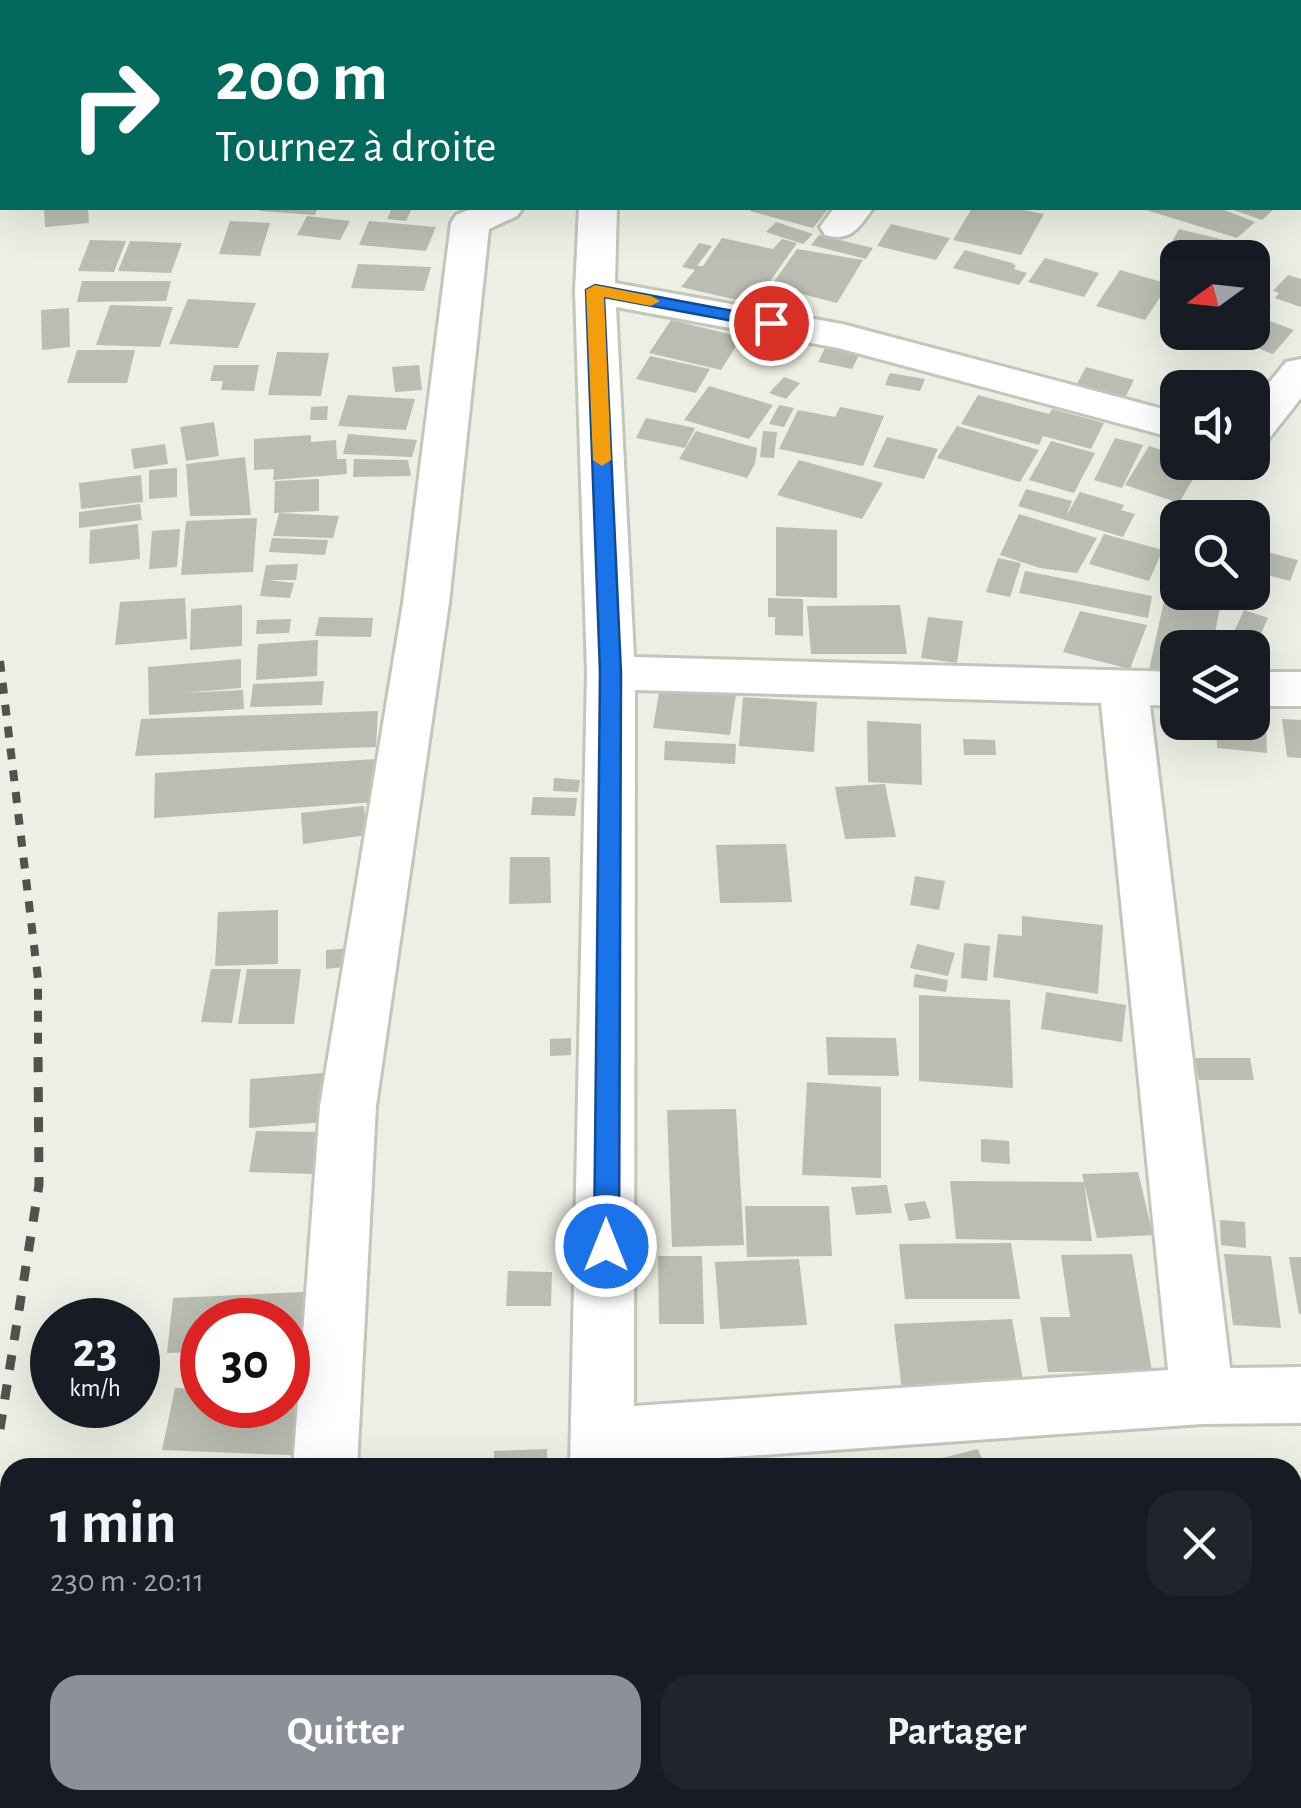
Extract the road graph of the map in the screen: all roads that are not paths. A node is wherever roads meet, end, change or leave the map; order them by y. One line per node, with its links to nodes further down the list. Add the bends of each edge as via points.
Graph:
1 (499, 210): 14 (street, via 470,223 426,603 348,1106)
2 (598, 210): 3 (street)
3 (595, 290): 6 (street, via 842,336); 7 (street)
4 (1301, 371): 5 (street)
5 (1270, 410)
6 (1160, 421)
7 (611, 673): 8 (street); 13 (street)
8 (1151, 689): 12 (street)
9 (1270, 689): 10 (street)
10 (1301, 690)
11 (1301, 1395): 12 (street)
12 (1202, 1396): 13 (street)
13 (604, 1452)
14 (326, 1458)

